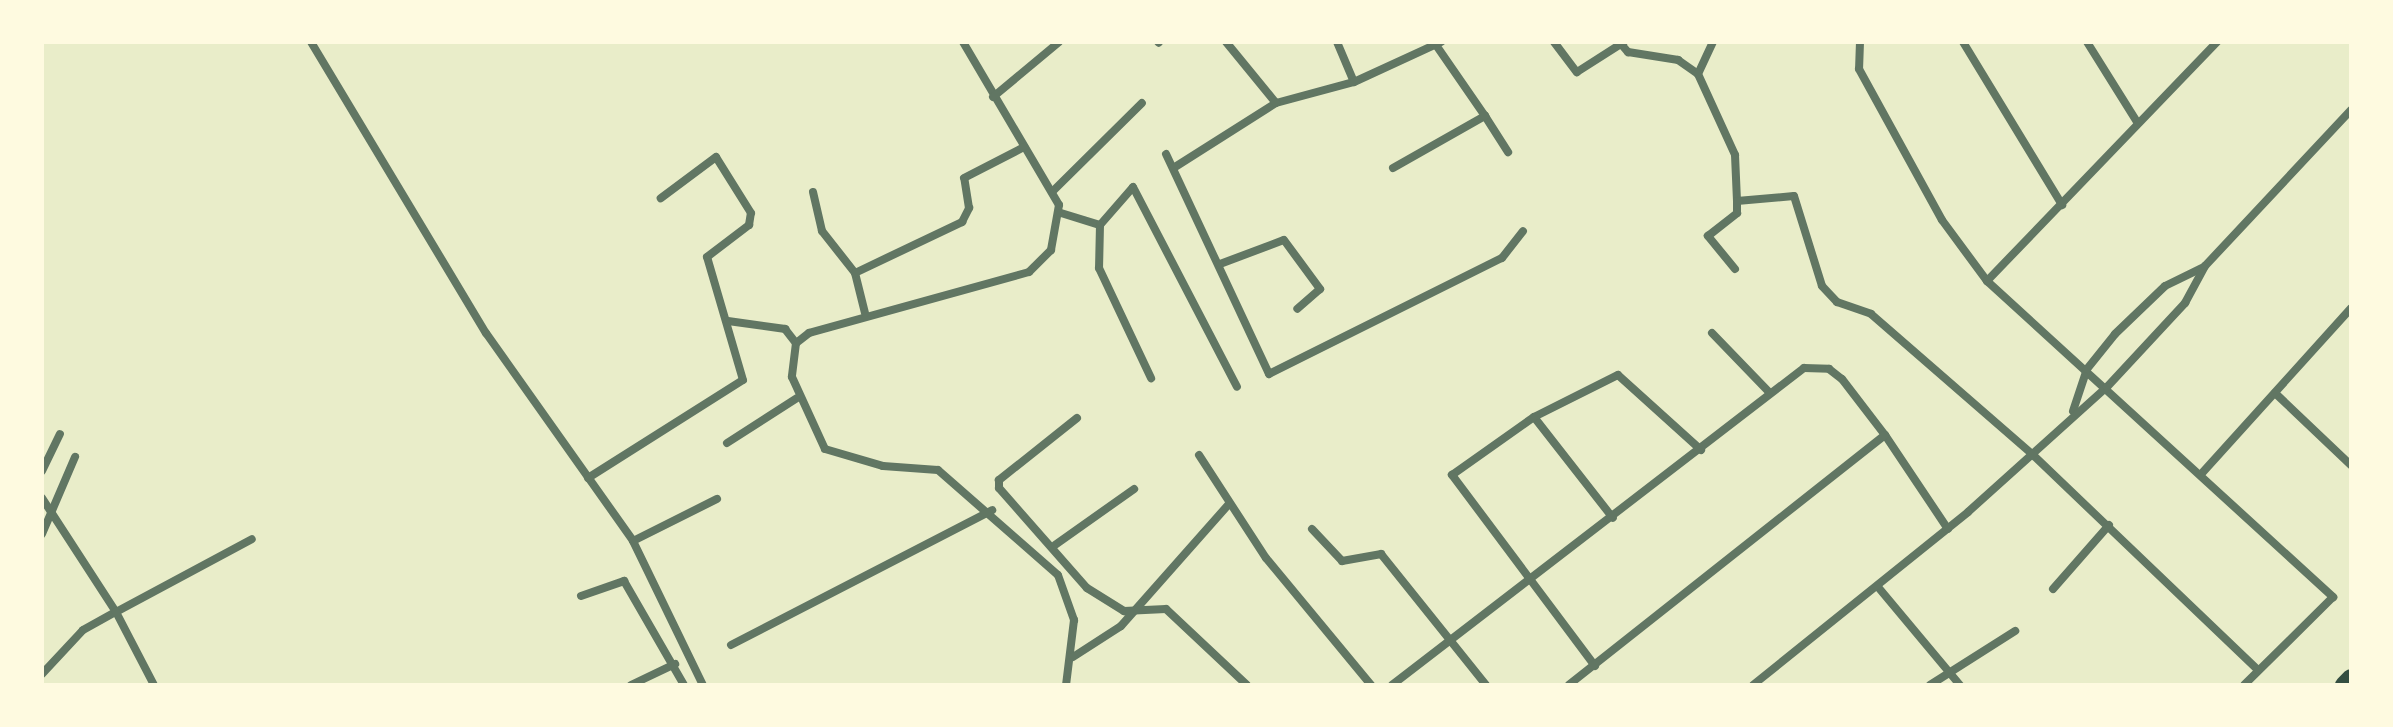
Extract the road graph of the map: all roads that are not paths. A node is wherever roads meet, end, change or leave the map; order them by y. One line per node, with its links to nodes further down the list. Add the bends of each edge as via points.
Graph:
1 (311, 42): 68 (street, via 486,333)
2 (963, 42): 16 (street)
3 (1059, 42): 16 (street)
4 (1226, 42): 18 (street)
5 (1337, 42): 15 (street)
6 (1554, 42): 12 (street, via 1577,72)
7 (1713, 42): 14 (street)
8 (1860, 42): 39 (street, via 1859,69 1942,220)
9 (1963, 42): 31 (street)
10 (2087, 42): 21 (street)
11 (2216, 42): 21 (street)
12 (1622, 43): 14 (street, via 1628,52 1678,60)
13 (1437, 44): 15 (street); 20 (street)
14 (1698, 74): 30 (street, via 1735,155)
15 (1354, 82): 18 (street)
16 (993, 97): 22 (street)
17 (1142, 103): 27 (street)
18 (1276, 103): 25 (street)
19 (2351, 110): 36 (street)
20 (1485, 116): 23 (street); 26 (street)
21 (2137, 122): 31 (street)
22 (1024, 147): 27 (street); 38 (street, via 964,178 969,208 962,222)
23 (1508, 152)
24 (1166, 154): 25 (street)
25 (1175, 167): 35 (street)
26 (1393, 168)
27 (1053, 191): 32 (street)
28 (813, 192): 38 (street, via 822,231)
29 (661, 198): 44 (street, via 716,157 751,213 749,225 707,257)
30 (1737, 201): 37 (street, via 1737,213 1708,236); 63 (street, via 1794,196 1822,286 1852,312 1871,314)
31 (2062, 205): 39 (street)
32 (1061, 213): 33 (street); 42 (street, via 1051,250 1029,272)
33 (1100, 225): 49 (street, via 1099,268); 50 (street, via 1133,187)
34 (1523, 231): 35 (street, via 1502,258 1269,374)
35 (1220, 264): 41 (street, via 1284,240 1320,289)
36 (2205, 266): 48 (street, via 2165,286); 51 (street, via 2185,303)
37 (1735, 269)
38 (855, 273): 42 (street)
39 (1987, 281): 48 (street)
40 (2351, 308): 43 (street)
41 (1297, 309)
42 (865, 313): 47 (street)
43 (2343, 317): 45 (street); 53 (street)
44 (728, 321): 47 (street, via 785,329); 68 (street, via 740,384)
45 (2351, 324)
46 (1712, 333): 52 (street)
47 (796, 343): 54 (street)
48 (2087, 369): 51 (street); 55 (street)
49 (1151, 378)
50 (1237, 387)
51 (2107, 387): 55 (street); 67 (street)
52 (1769, 392): 59 (street, via 1804,368 1829,369); 61 (street)
53 (2275, 393): 65 (street); 67 (street)
54 (797, 398): 60 (street); 73 (street, via 825,449 871,464 938,470)
55 (2073, 412): 63 (street)
56 (1534, 417): 61 (street, via 1622,376); 75 (street); 83 (street, via 1452,475)
57 (1077, 418): 82 (street, via 998,482)
58 (60, 434): 66 (street)
59 (1885, 435): 77 (street); 94 (street)
60 (727, 443)
61 (1701, 450): 75 (street)
62 (1199, 455): 72 (street)
63 (2033, 455): 76 (street); 77 (street)
64 (75, 457): 74 (street)
65 (2351, 465)
66 (42, 471)
67 (2203, 472): 95 (street, via 2334,600)
68 (588, 478): 81 (street)
69 (1134, 489): 82 (street)
70 (42, 498): 74 (street)
71 (717, 499): 81 (street)
72 (1229, 504): 87 (street); 106 (street)
73 (992, 510): 91 (street); 92 (street, via 1058,575 1074,620)
74 (53, 512): 79 (street); 88 (street)
75 (1613, 518): 83 (street)
76 (2109, 525): 85 (street); 95 (street)
77 (1950, 527): 84 (street)
78 (1312, 529): 90 (street, via 1342,561 1378,551)
79 (42, 534)
80 (252, 539): 88 (street)
81 (633, 541): 103 (street)
82 (1055, 545): 87 (street, via 1087,588 1118,609)
83 (1529, 583): 90 (street); 94 (street)
84 (1878, 587): 96 (street); 99 (street)
85 (2053, 589)
86 (581, 596): 93 (street, via 624,581)
87 (1134, 609): 92 (street, via 1101,644); 105 (street, via 1166,609)
88 (116, 612): 97 (street, via 83,630); 100 (street)
89 (2015, 631): 96 (street)
90 (1450, 639): 107 (street); 108 (street)
91 (731, 645)
92 (1073, 657): 104 (street)
93 (675, 664): 101 (street); 102 (street)
94 (1595, 666): 109 (street)
95 (2258, 670): 113 (street)
96 (1949, 671): 111 (street); 112 (street)
97 (42, 674)
98 (2351, 678): 114 (highway)
99 (1766, 681): 110 (street)
100 (154, 685)
101 (631, 685)
102 (684, 685)
103 (703, 685)
104 (1066, 685)
105 (1247, 685)
106 (1371, 685)
107 (1392, 685)
108 (1486, 685)
109 (1569, 685)
110 (1753, 685)
111 (1930, 685)
112 (1960, 685)
113 (2244, 685)
114 (2344, 685)

